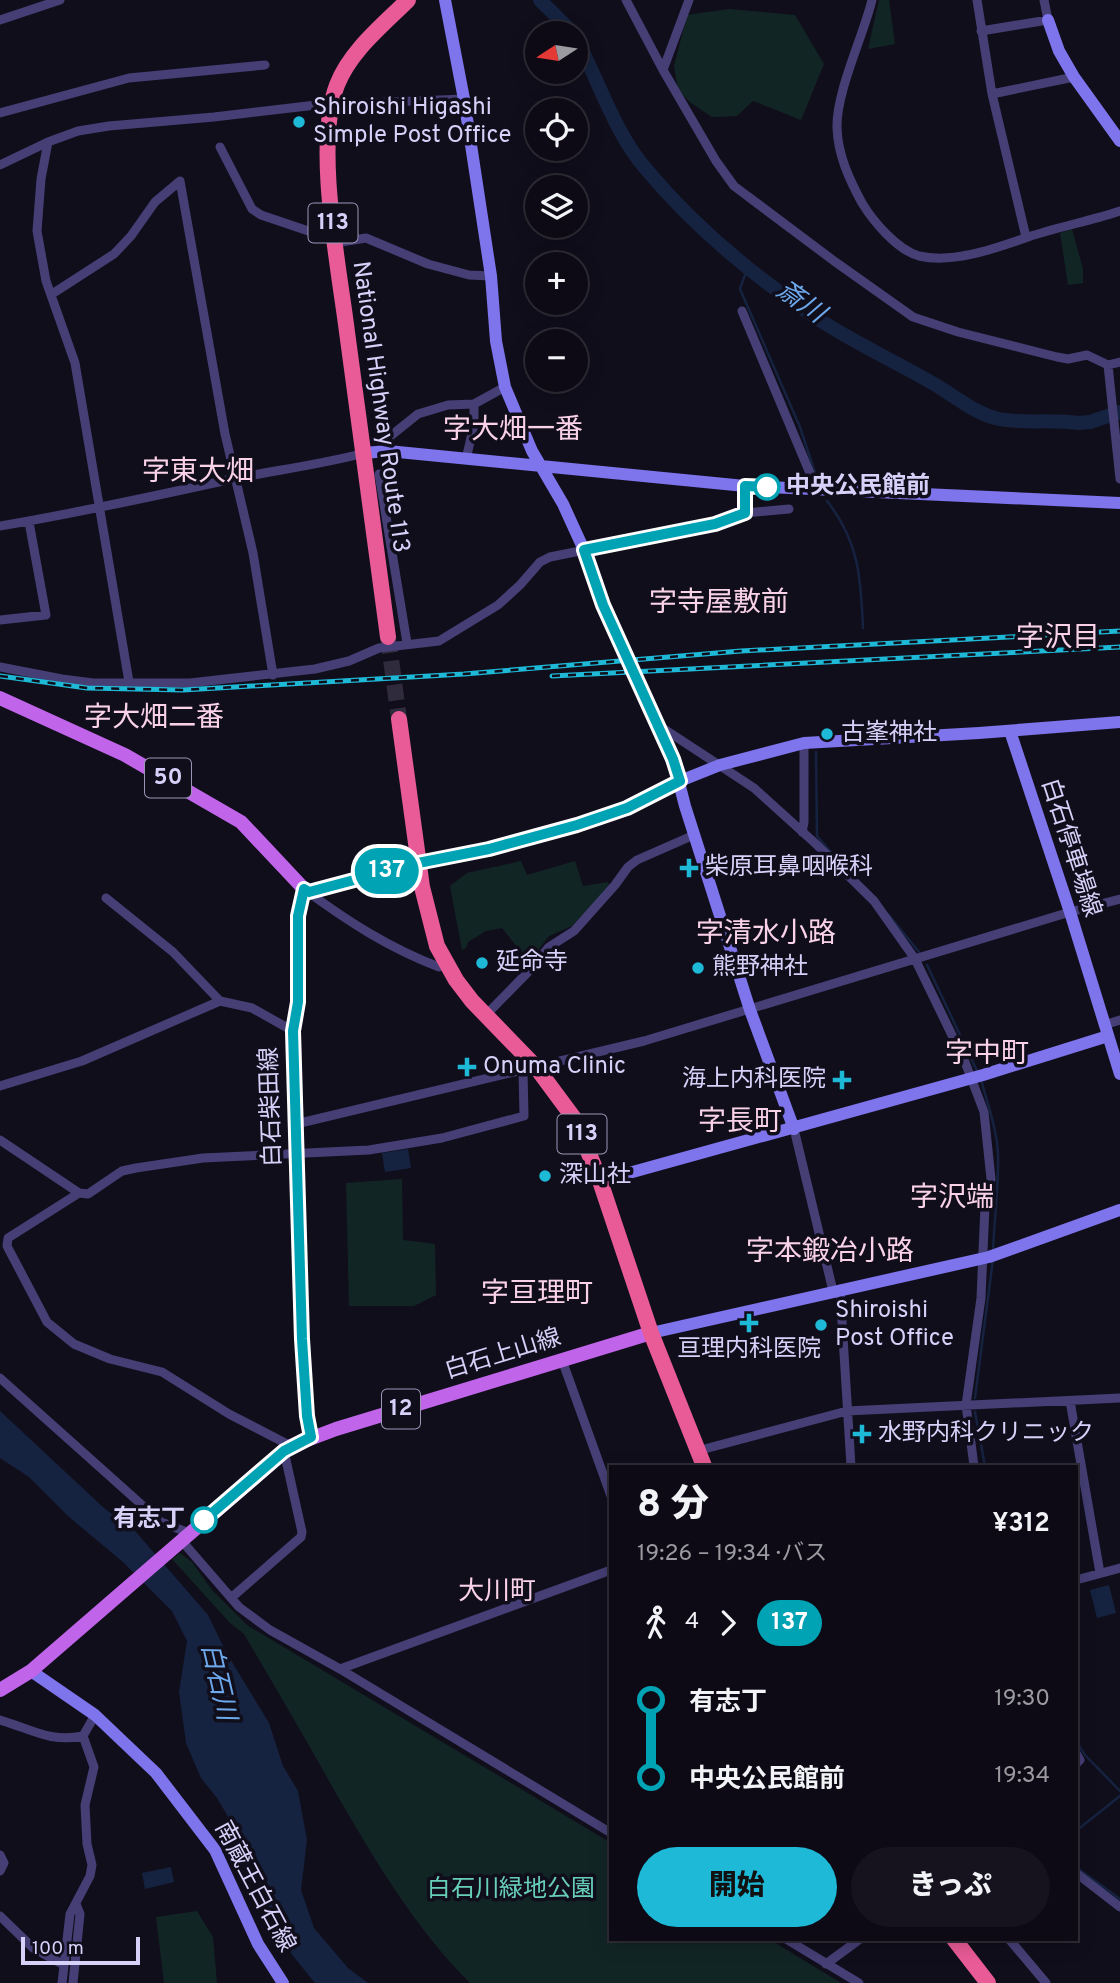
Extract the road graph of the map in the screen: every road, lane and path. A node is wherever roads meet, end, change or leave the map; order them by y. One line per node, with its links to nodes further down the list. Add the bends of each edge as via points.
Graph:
1 (60, 0): 9 (street)
2 (408, 0): 17 (highway, National Highway Route 113 / 113, via 354,57)
3 (445, 0): 16 (street)
4 (626, 0): 13 (street)
5 (689, 0): 13 (street)
6 (872, 0): 24 (street, via 839,106 837,127 844,167 875,224 908,252 931,258 992,249)
7 (977, 0): 11 (street)
8 (1044, 0): 10 (street)
9 (0, 20)
10 (1048, 20): 11 (street); 14 (street)
11 (981, 31): 15 (street)
12 (265, 65): 18 (street, via 130,78)
13 (663, 70): 30 (street, via 734,186 906,312 1010,347 1068,359 1087,355)
14 (1074, 77): 15 (street); 19 (street)
15 (992, 94): 24 (street)
16 (464, 99): 17 (street); 26 (street)
17 (331, 104): 20 (street, via 109,126); 25 (highway, National Highway Route 113 / 113, via 328,169)
18 (0, 113)
19 (1120, 141)
20 (48, 142): 22 (street); 27 (street, via 37,230)
21 (220, 147): 25 (street, via 252,209)
22 (0, 165)
23 (1120, 211): 24 (street)
24 (1026, 237)
25 (335, 240): 26 (street, via 366,238 428,264); 34 (highway, National Highway Route 113 / 113)
26 (491, 276): 31 (street)
27 (52, 294): 38 (street, via 114,254 155,202 180,181); 43 (street, via 75,363)
28 (742, 311): 41 (street)
29 (1120, 362): 30 (street)
30 (1108, 365): 39 (street)
31 (505, 387): 32 (street); 36 (street)
32 (474, 404): 33 (street, via 448,405 418,414); 35 (street)
33 (388, 438)
34 (364, 453): 35 (street); 38 (street); 50 (highway, National Highway Route 113 / 113)
35 (466, 459): 36 (street)
36 (540, 466): 40 (street); 48 (street)
37 (379, 474): 51 (street)
38 (234, 478): 43 (street); 53 (street, via 253,553)
39 (1120, 478)
40 (745, 486): 41 (street); 45 (street)
41 (817, 490): 42 (street)
42 (1120, 503)
43 (99, 509): 46 (street); 54 (street)
44 (789, 509): 45 (street)
45 (745, 513): 48 (street, via 715,524)
46 (29, 522): 47 (street); 49 (street, via 46,615)
47 (0, 526)
48 (584, 550): 51 (street, via 540,562 498,606 439,641); 58 (street, via 603,605)
49 (0, 620)
50 (388, 637)
51 (407, 643): 53 (street, via 379,648 349,661)
52 (0, 667): 54 (street, via 62,680)
53 (273, 675): 54 (street, via 190,683)
54 (129, 682)
55 (3, 695): 66 (main road, 50, via 145,765 242,822)
56 (399, 719): 65 (highway, 113)
57 (1120, 722): 59 (street)
58 (658, 725): 61 (street); 62 (street)
59 (1010, 731): 60 (street); 69 (street, 白石停車場線)
60 (803, 743): 61 (street); 63 (street)
61 (720, 765): 62 (street); 63 (street, via 754,788)
62 (680, 781): 64 (street); 65 (street, via 627,808 577,825)
63 (802, 832): 70 (street, via 874,901)
64 (695, 835): 73 (street); 74 (street, via 628,867 574,931 549,947)
65 (418, 863): 66 (street); 71 (highway, 113, via 428,919)
66 (306, 891): 71 (street, via 362,931 439,967); 76 (main road, 白石柴田線, via 298,916 298,1002)
67 (106, 898): 72 (street, via 173,952)
68 (1120, 899): 69 (street)
69 (1070, 912): 70 (street); 77 (street, 白石停車場線)
70 (915, 959): 73 (street); 80 (street)
71 (446, 964): 74 (highway, 113)
72 (220, 1001): 76 (street, via 252,1008); 81 (street, via 82,1061)
73 (750, 1010): 78 (street); 83 (street)
74 (485, 1016): 78 (highway, 113)
75 (1120, 1020): 77 (street)
76 (293, 1031): 82 (main road, 白石柴田線)
77 (1106, 1031): 79 (street, 白石停車場線); 80 (street)
78 (530, 1068): 82 (street); 85 (street, via 524,1116 442,1138 369,1150); 86 (highway, 113, via 576,1121)
79 (1120, 1074)
80 (976, 1077): 83 (street); 89 (street, via 990,1154 985,1206)
81 (0, 1086)
82 (296, 1124): 85 (main road, 白石柴田線)
83 (794, 1129): 86 (street); 90 (street)
84 (0, 1140): 87 (street)
85 (297, 1154): 87 (street, via 203,1158 136,1168 122,1171 88,1194); 98 (main road, 白石柴田線, via 302,1339)
86 (600, 1181): 91 (highway, 113)
87 (79, 1193): 99 (street, via 8,1238 7,1246 47,1322 74,1344 162,1372)
88 (1120, 1210): 89 (street)
89 (990, 1256): 90 (street); 96 (street)
90 (836, 1290): 91 (street); 97 (street)
91 (651, 1333): 92 (main road, 白石上山線 / 12); 100 (highway, 113)
92 (562, 1360): 98 (main road, 白石上山線 / 12); 103 (street)
93 (0, 1378): 104 (street, via 161,1522 184,1531)
94 (1120, 1398): 95 (street)
95 (1070, 1401): 96 (street); 107 (street)
96 (966, 1405): 97 (street); 102 (street)
97 (847, 1411): 100 (street); 101 (street)
98 (311, 1437): 99 (main road, 白石上山線 / 12)
99 (288, 1448): 104 (main road, 白石上山線 / 12); 109 (street, via 301,1537)
100 (701, 1459)
101 (851, 1465)
102 (974, 1465)
103 (609, 1490)
104 (181, 1540): 109 (street); 110 (main road, 白石上山線 / 12)
105 (1120, 1568): 107 (street)
106 (609, 1571): 111 (street)
107 (1100, 1573): 108 (street)
108 (1078, 1579)
109 (231, 1598): 111 (street, via 270,1630)
110 (33, 1669): 112 (main road, 白石上山線 / 12); 113 (street, 南蔵王白石線)
111 (340, 1669): 116 (street)
112 (0, 1689)
113 (95, 1714): 115 (street); 131 (street, 南蔵王白石線, via 156,1773 209,1840 258,1944)
114 (0, 1720): 115 (street, via 49,1738)
115 (83, 1736): 120 (street, via 94,1767 85,1805 92,1865)
116 (609, 1832)
117 (0, 1855): 118 (street, via 4,1863)
118 (0, 1871)
119 (1078, 1874): 121 (street)
120 (76, 1904): 128 (street, via 70,1914); 130 (street, via 80,1914)
121 (1120, 1906)
122 (0, 1916): 128 (street, via 33,1948)
123 (789, 1941): 127 (street)
124 (857, 1941): 127 (street)
125 (956, 1941): 133 (highway)
126 (1011, 1941): 134 (street)
127 (826, 1964): 132 (street)
128 (64, 1965): 129 (street)
129 (62, 1983)
130 (73, 1983)
131 (284, 1983)
132 (859, 1983)
133 (988, 1983)
134 (1046, 1983)

